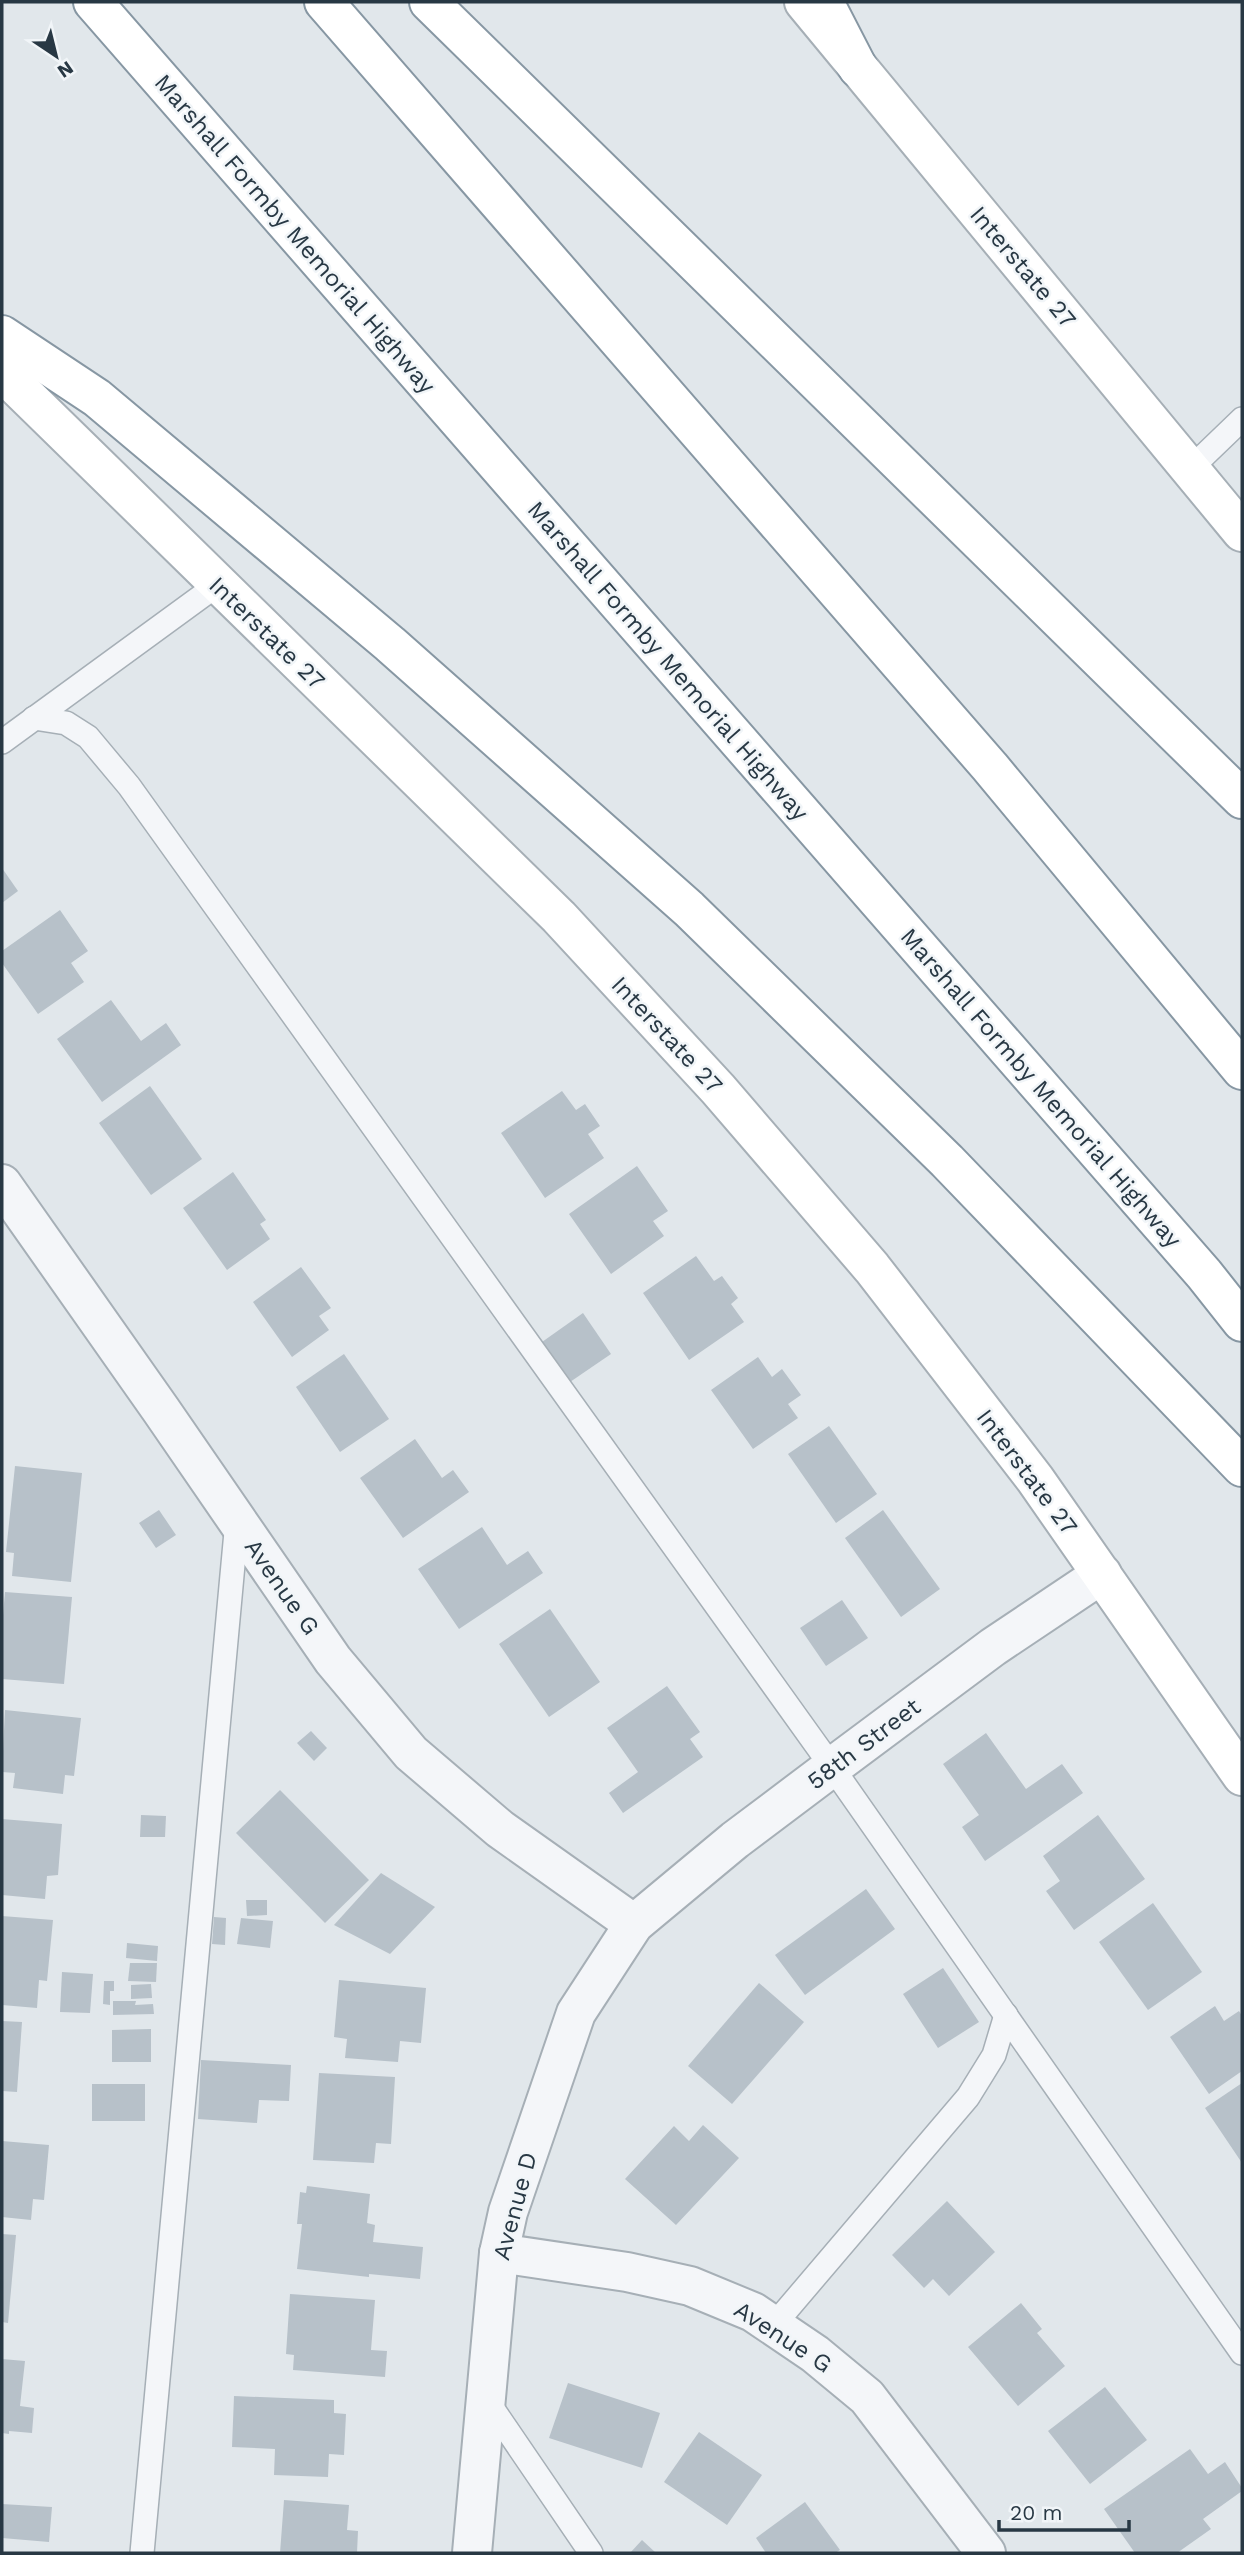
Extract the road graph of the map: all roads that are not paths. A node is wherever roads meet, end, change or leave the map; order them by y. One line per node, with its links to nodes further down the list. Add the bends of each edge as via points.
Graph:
1 (93, 2): 18 (main road, Marshall Formby Memorial Highway)
2 (324, 2): 16 (main road, via 990,767)
3 (429, 2): 15 (main road)
4 (804, 2): 6 (main road, Interstate 27)
5 (824, 2): 6 (main road)
6 (858, 68): 10 (main road, Interstate 27)
7 (2, 335): 19 (main road, via 118,415 390,644 688,909 947,1161)
8 (2, 372): 12 (main road, Interstate 27)
9 (1242, 419): 10 (lane)
10 (1190, 469): 11 (main road, Interstate 27)
11 (1242, 532)
12 (217, 585): 13 (lane); 21 (main road, Interstate 27, via 559,918 718,1089 872,1268 1035,1479)
13 (34, 718): 14 (lane); 22 (lane, via 66,723 88,737 130,786)
14 (2, 742)
15 (1242, 799)
16 (1242, 1070)
17 (2, 1184): 20 (street, Avenue G)
18 (1242, 1322)
19 (1242, 1467)
20 (237, 1521): 24 (street, Avenue G, via 333,1660 411,1754 500,1829); 30 (lane)
21 (1102, 1574): 22 (street, 58th Street, via 993,1647); 23 (main road, Interstate 27)
22 (832, 1767): 24 (street, 58th Street); 25 (lane)
23 (1242, 1776)
24 (634, 1923): 26 (street, Avenue D, via 576,2013 508,2213)
25 (1006, 2015): 27 (lane, via 995,2055 968,2097); 28 (lane)
26 (499, 2253): 27 (street, Avenue G, via 690,2286 753,2312); 29 (street, Avenue D)
27 (773, 2326): 33 (street, Avenue G, via 816,2354 867,2397)
28 (1242, 2353)
29 (486, 2399): 31 (street, Avenue D); 32 (lane)
30 (142, 2553)
31 (472, 2553)
32 (591, 2553)
33 (986, 2553)

